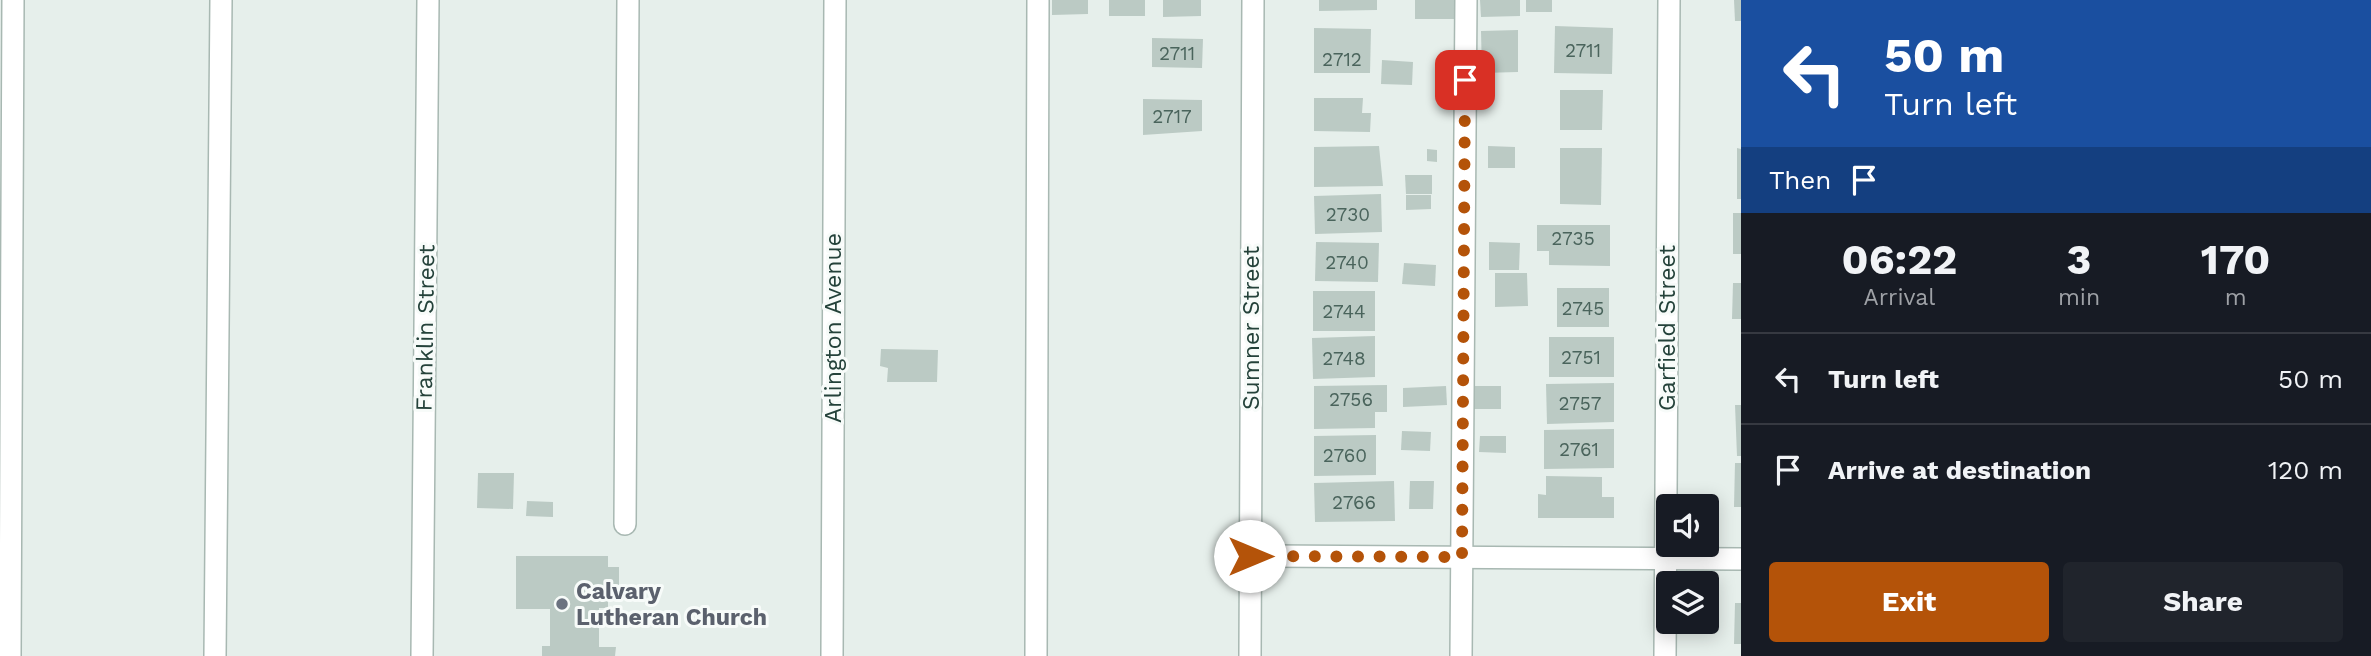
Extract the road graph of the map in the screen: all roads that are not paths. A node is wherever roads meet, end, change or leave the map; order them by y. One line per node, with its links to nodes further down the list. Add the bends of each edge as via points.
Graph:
1 (13, 0): 15 (street)
2 (221, 0): 16 (street)
3 (428, 0): 17 (street, Franklin Street)
4 (628, 0): 10 (street)
5 (835, 0): 18 (street, Arlington Avenue)
6 (1038, 0): 19 (street)
7 (1253, 0): 11 (street, Sumner Street)
8 (1466, 0): 12 (street)
9 (1669, 0): 13 (street, Garfield Street)
10 (625, 524)
11 (1250, 556): 12 (street); 20 (street, Sumner Street)
12 (1462, 557): 13 (street); 21 (street)
13 (1665, 558): 14 (street); 22 (street, Garfield Street)
14 (1741, 559)
15 (10, 656)
16 (215, 656)
17 (422, 656)
18 (832, 656)
19 (1036, 656)
20 (1250, 656)
21 (1461, 656)
22 (1665, 656)

